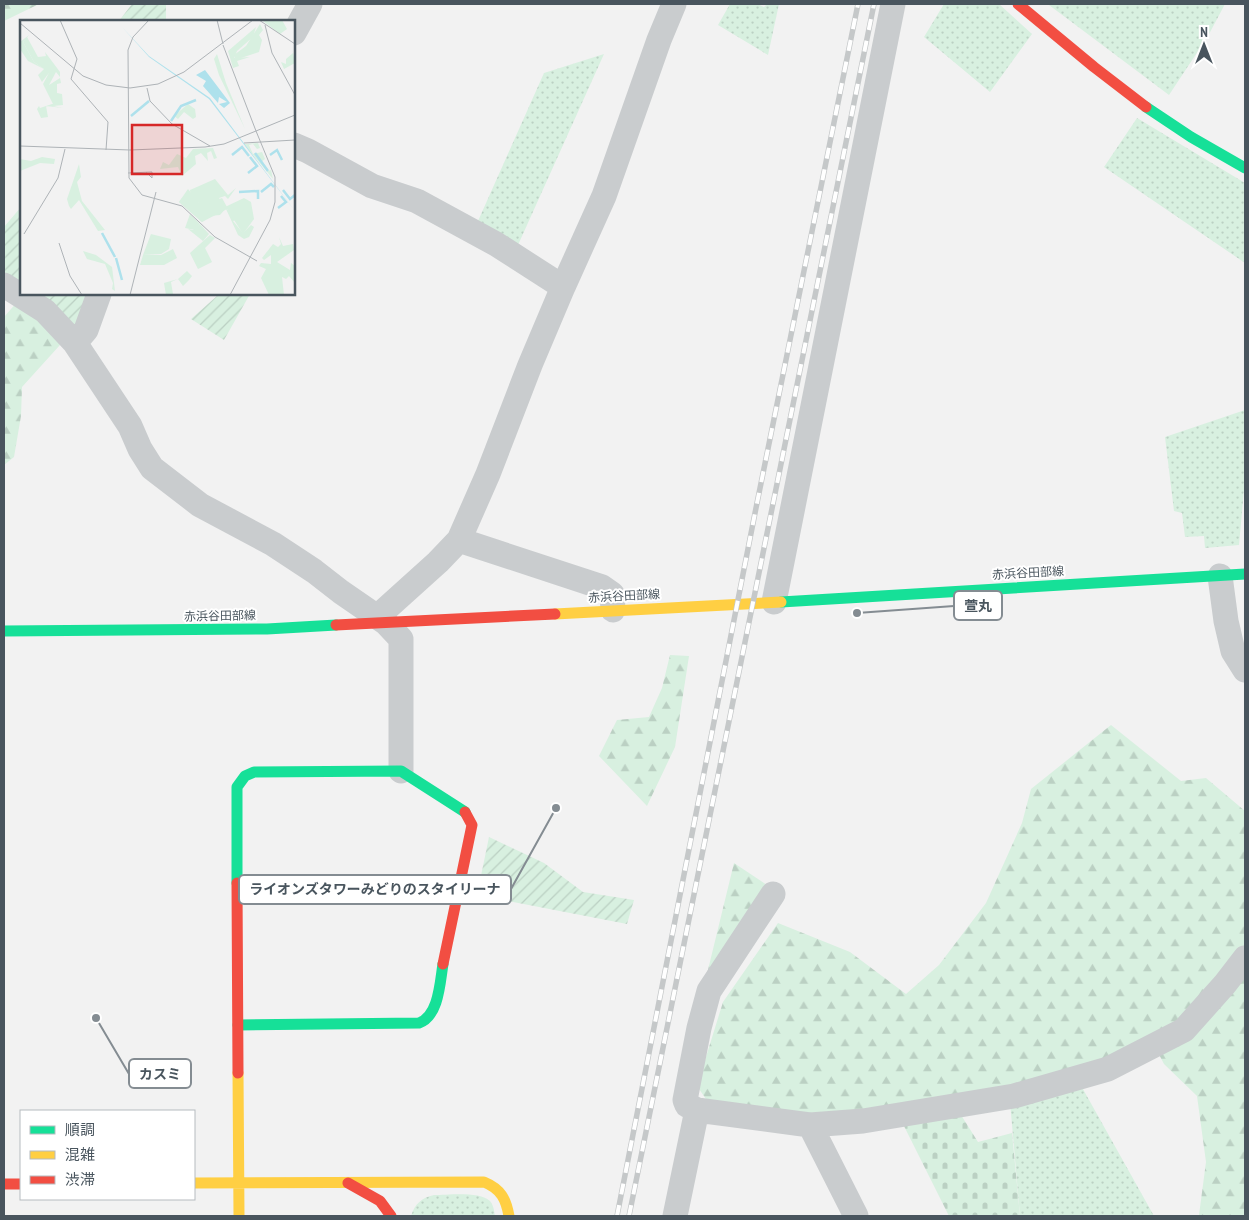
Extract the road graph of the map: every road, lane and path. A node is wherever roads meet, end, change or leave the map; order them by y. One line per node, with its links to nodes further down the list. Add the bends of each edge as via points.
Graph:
1 (310, 4): 5 (street)
2 (674, 4): 9 (street, via 604,196)
3 (893, 4): 15 (street)
4 (1018, 4): 7 (street, via 1068,48 1137,101 1174,127)
5 (295, 31)
6 (295, 145): 9 (street, via 372,186 417,201 496,244)
7 (1245, 168)
8 (4, 285): 11 (street, via 45,311)
9 (563, 287): 12 (street)
10 (99, 295): 11 (street, via 86,330)
11 (75, 342): 17 (street, via 130,426 152,468 200,505 273,544)
12 (459, 540): 16 (street, via 602,586 612,594); 17 (street)
13 (1245, 569): 14 (street)
14 (1237, 575): 15 (street, 赤浜谷田部線); 19 (street, via 1226,621 1233,651)
15 (774, 602): 16 (street, 赤浜谷田部線)
16 (613, 610): 17 (street, 赤浜谷田部線)
17 (381, 620): 18 (street, 赤浜谷田部線, via 267,629); 20 (street, via 401,639)
18 (4, 631)
19 (1245, 670)
20 (401, 771): 23 (street, via 258,771 241,778 237,788); 23 (street, via 467,813 472,825 430,1016 416,1024)
21 (773, 894): 24 (street, via 709,991 685,1100)
22 (1245, 958): 25 (street, via 1184,1030 1108,1069 1014,1096 863,1121)
23 (238, 1025): 28 (street)
24 (696, 1110): 25 (street); 36 (street)
25 (810, 1125): 37 (street)
26 (426, 1182): 29 (street); 32 (street); 35 (street, via 484,1182 496,1187 506,1198)
27 (195, 1183): 28 (street)
28 (239, 1183): 29 (street); 34 (street)
29 (347, 1183): 33 (street, via 380,1201)
30 (4, 1184): 31 (street)
31 (20, 1184)
32 (412, 1192)
33 (395, 1214)
34 (239, 1216)
35 (509, 1216)
36 (675, 1216)
37 (856, 1216)

